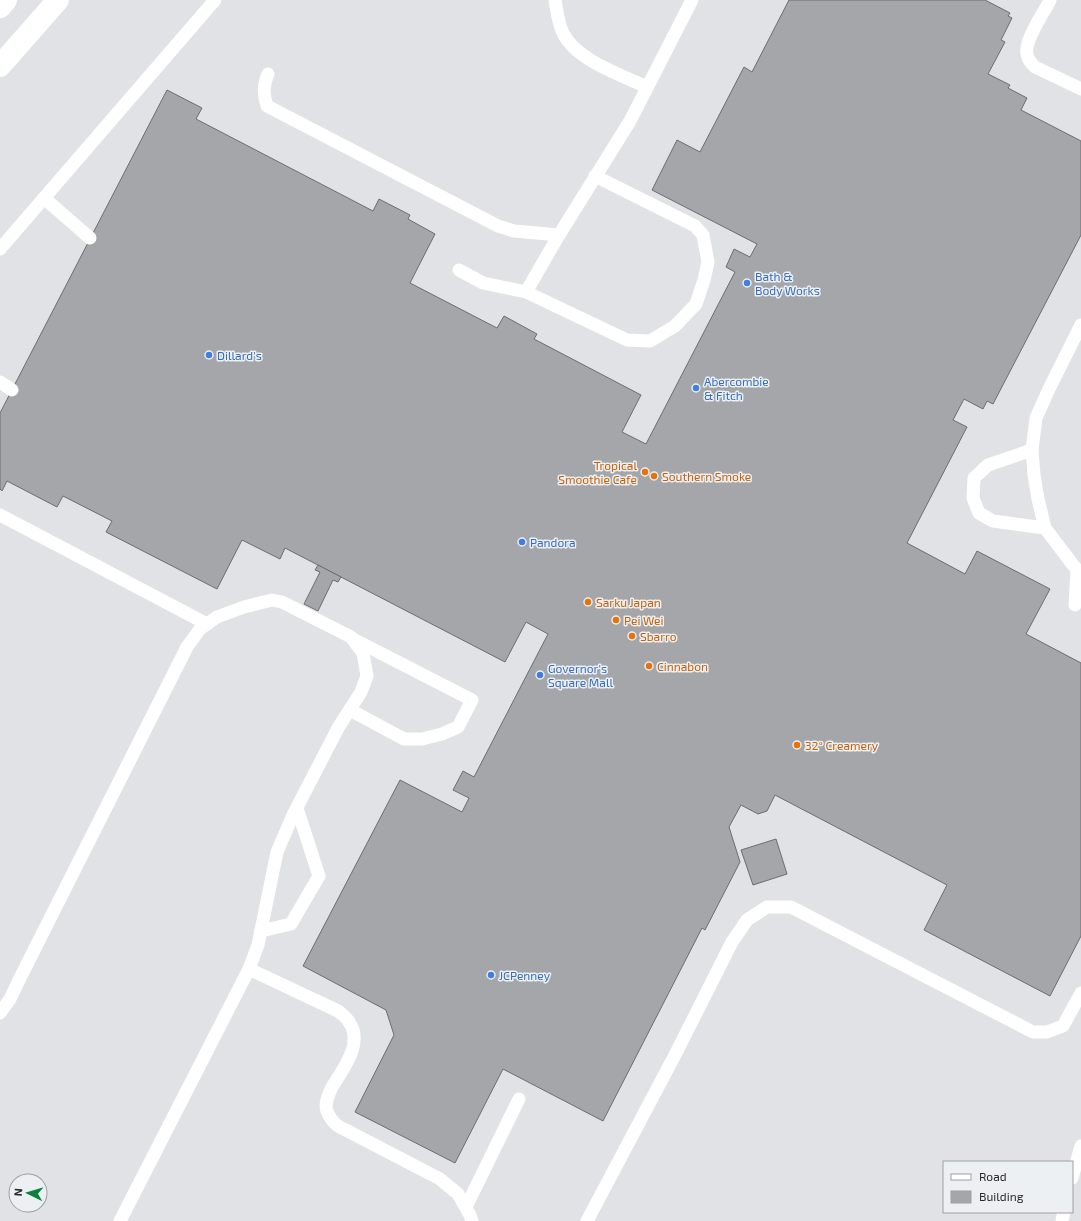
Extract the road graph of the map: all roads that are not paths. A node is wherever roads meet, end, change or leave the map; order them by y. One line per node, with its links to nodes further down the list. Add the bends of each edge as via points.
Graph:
1 (6, 0): 7 (street)
2 (58, 0): 8 (street)
3 (215, 0): 13 (lane)
4 (555, 0): 10 (lane, via 562,32 570,44 596,63)
5 (692, 0): 10 (lane)
6 (1050, 0): 11 (lane, via 1030,38 1027,54 1035,67)
7 (0, 7)
8 (0, 66)
9 (268, 74): 14 (lane, via 264,82 263,95 267,106 498,226 514,231)
10 (647, 87): 12 (lane)
11 (1081, 89)
12 (595, 176): 14 (lane); 18 (lane, via 695,226 703,235 708,262 696,304 676,326 650,341 627,340)
13 (44, 198): 15 (lane); 16 (lane)
14 (559, 235): 18 (lane)
15 (90, 238)
16 (0, 249)
17 (459, 270): 18 (lane, via 483,283)
18 (526, 292)
19 (1081, 325): 22 (lane, via 1036,418)
20 (0, 382): 21 (lane)
21 (12, 390)
22 (1032, 450): 24 (lane, via 1035,481); 24 (lane, via 988,465 974,478 974,498 979,513 993,521)
23 (0, 515): 27 (lane)
24 (1045, 528): 25 (lane)
25 (1079, 572): 26 (lane)
26 (1075, 605)
27 (207, 624): 28 (lane, via 244,607 272,600 282,602); 34 (lane, via 200,628 187,647 17,985)
28 (350, 637): 29 (lane, via 363,653 367,676); 29 (lane, via 472,700 458,727 422,739 404,739)
29 (350, 710): 30 (lane)
30 (297, 808): 31 (lane, via 277,852); 31 (lane, via 319,876 291,924)
31 (261, 931): 32 (lane)
32 (249, 969): 38 (lane, via 338,1011 354,1030 355,1044 352,1053 326,1102 326,1111 331,1119 338,1126 440,1179 458,1194); 39 (lane)
33 (1081, 993): 41 (lane, via 1063,1026 1048,1032 1033,1032 791,907 767,907 747,920 732,942)
34 (0, 1013)
35 (519, 1099): 38 (lane)
36 (1081, 1146): 37 (lane)
37 (1073, 1174)
38 (466, 1207): 40 (lane)
39 (120, 1221)
40 (472, 1221)
41 (587, 1221)

